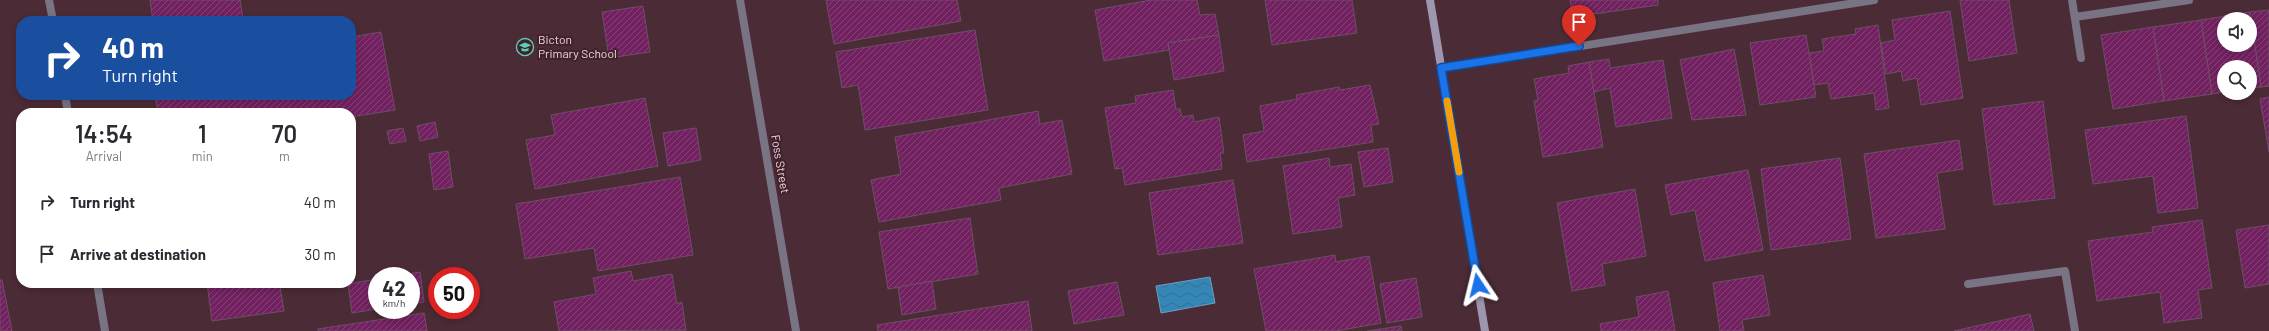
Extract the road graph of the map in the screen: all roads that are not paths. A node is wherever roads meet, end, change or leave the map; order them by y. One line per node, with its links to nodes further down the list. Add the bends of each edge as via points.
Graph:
1 (50, 0): 7 (street)
2 (740, 0): 14 (street, Foss Street)
3 (1430, 0): 10 (main road)
4 (1874, 0): 10 (street)
5 (2072, 0): 8 (street)
6 (2189, 0): 8 (street)
7 (52, 16)
8 (2075, 17): 9 (street)
9 (2082, 58)
10 (1441, 68): 15 (main road)
11 (1968, 284): 16 (street, via 2065,271)
12 (98, 288): 13 (street)
13 (105, 331)
14 (796, 331)
15 (1486, 331)
16 (2075, 331)

